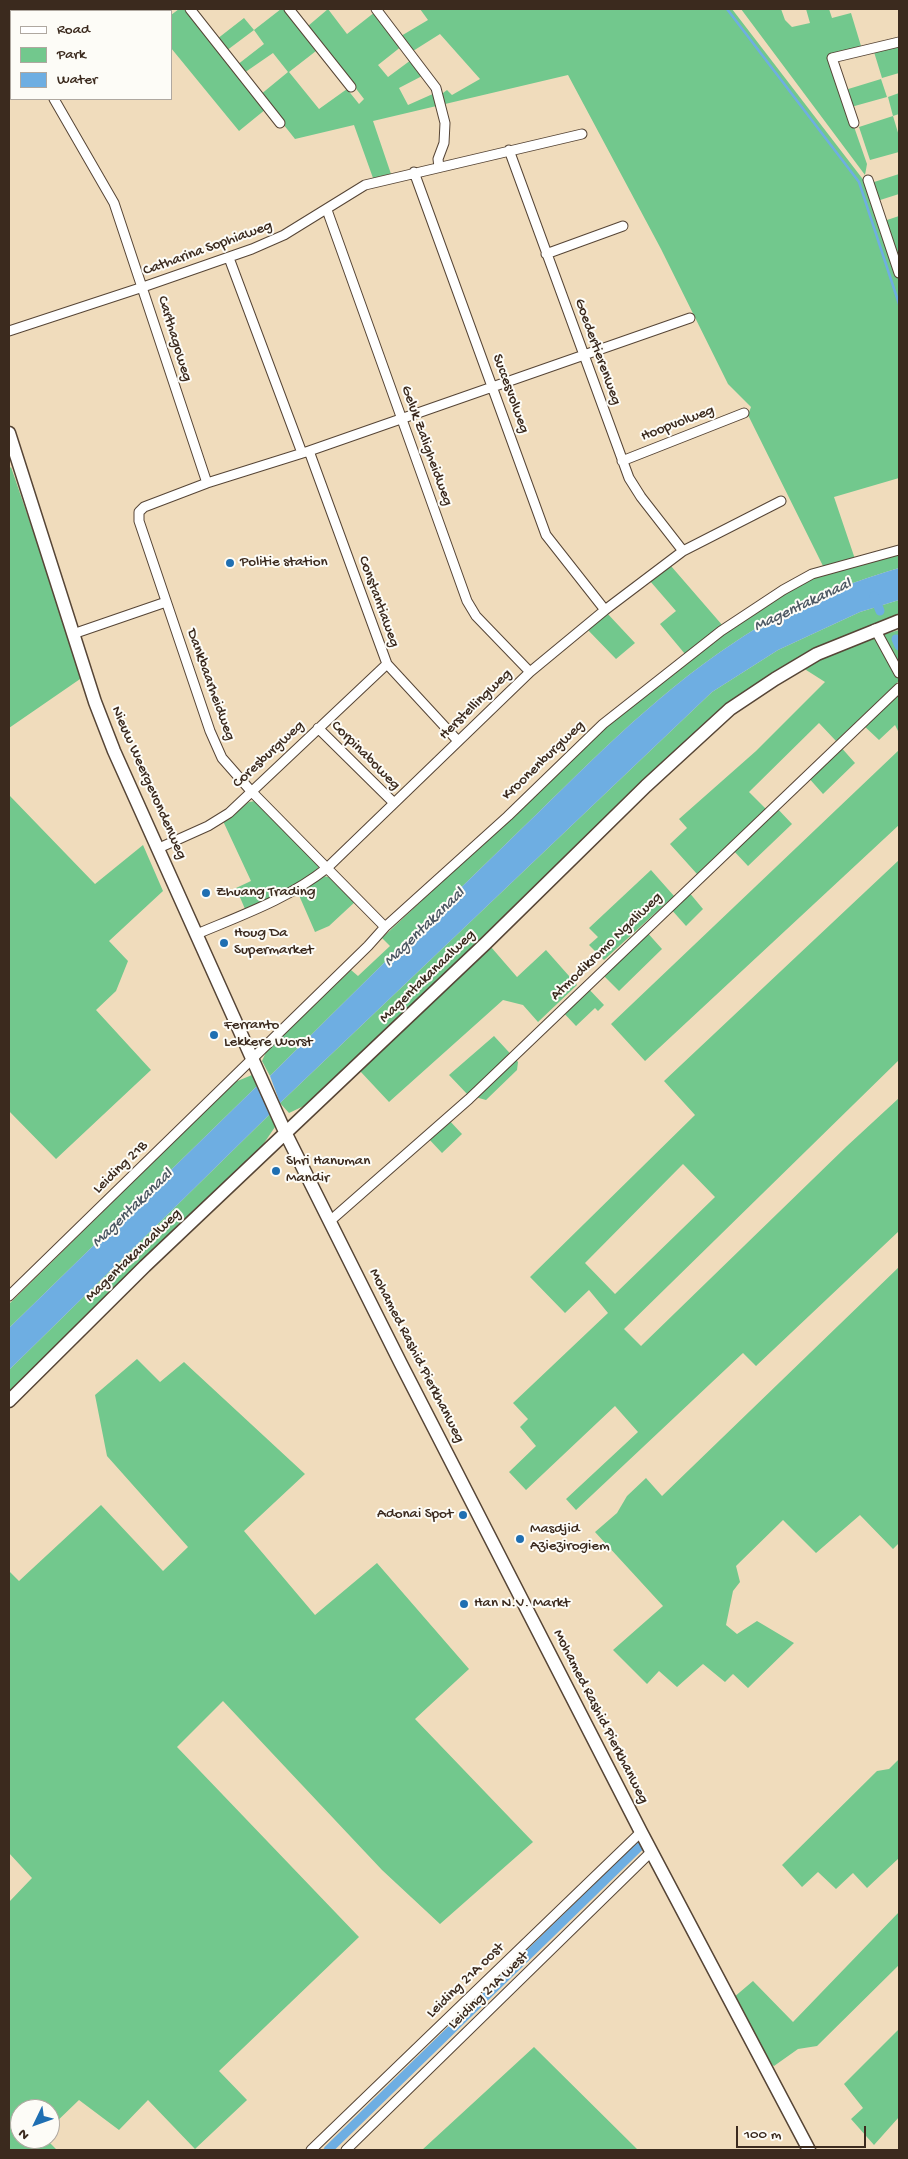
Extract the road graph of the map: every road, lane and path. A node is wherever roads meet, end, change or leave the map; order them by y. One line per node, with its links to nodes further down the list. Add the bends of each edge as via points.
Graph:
1 (190, 9): 7 (street)
2 (289, 9): 5 (street)
3 (376, 9): 11 (street, via 436,88 445,123)
4 (899, 42): 8 (street, via 832,58)
5 (351, 86)
6 (55, 100): 19 (street, Carthagoweg, via 110,195)
7 (280, 123)
8 (854, 123)
9 (582, 134): 10 (street, Catharina Sophiaweg)
10 (509, 150): 11 (street, Catharina Sophiaweg); 16 (street, Goedertierenweg)
11 (439, 167): 12 (street, Catharina Sophiaweg)
12 (414, 172): 14 (street, Catharina Sophiaweg, via 365,185); 23 (street, Succesvolweg)
13 (868, 180): 18 (street)
14 (327, 210): 17 (street, Catharina Sophiaweg, via 284,235); 25 (street, Geluk Zaligheidweg)
15 (623, 226): 16 (street)
16 (546, 254): 22 (street, Goedertierenweg)
17 (229, 258): 19 (street, Catharina Sophiaweg); 27 (street, Constantiaweg)
18 (899, 273)
19 (143, 287): 21 (street, Catharina Sophiaweg); 29 (street, Carthagoweg)
20 (690, 318): 22 (street)
21 (9, 331)
22 (583, 355): 23 (street); 28 (street, Goedertierenweg)
23 (492, 387): 25 (street); 34 (street, Succesvolweg, via 546,535)
24 (744, 413): 28 (street, Hoopvolweg)
25 (402, 419): 27 (street); 39 (street, Geluk Zaligheidweg, via 472,610)
26 (9, 433): 37 (street, Nieuw Weergevondenweg)
27 (305, 452): 29 (street); 38 (street, Constantiaweg)
28 (622, 460): 32 (street, Goedertierenweg, via 641,497)
29 (207, 483): 33 (street, Dankbaarheidweg, via 144,507 139,512 139,521)
30 (781, 501): 32 (street, Herstellingweg)
31 (899, 550): 48 (street, Kroonenburgweg, via 812,574 721,631 603,724 508,816)
32 (683, 551): 34 (street, Herstellingweg)
33 (166, 602): 37 (street); 44 (street, Dankbaarheidweg, via 218,749)
34 (606, 610): 39 (street, Herstellingweg)
35 (899, 621): 36 (street, Magentakanaalweg)
36 (875, 629): 40 (street); 51 (street, Magentakanaalweg, via 817,654 730,709)
37 (73, 634): 46 (street, Nieuw Weergevondenweg, via 114,751)
38 (387, 664): 42 (street, Coresburgweg); 43 (street, Constantiaweg)
39 (530, 672): 43 (street, Herstellingweg)
40 (899, 673)
41 (899, 688): 52 (street, Atmodikromo Ngaliweg, via 469,1099)
42 (318, 728): 44 (street, Coresburgweg); 45 (street, Corpinaboweg)
43 (458, 741): 45 (street, Herstellingweg)
44 (251, 791): 46 (street, Coresburgweg, via 229,813); 47 (street, Dankbaarheidweg)
45 (394, 803): 47 (street, Herstellingweg)
46 (159, 848): 49 (street, Nieuw Weergevondenweg)
47 (327, 868): 48 (street, Dankbaarheidweg); 49 (street, Herstellingweg, via 279,900)
48 (385, 927): 50 (street, Kroonenburgweg)
49 (197, 934): 50 (street, Nieuw Weergevondenweg)
50 (253, 1059): 51 (street, Nieuw Weergevondenweg); 53 (street, Leiding 21B)
51 (286, 1134): 52 (street, Mohamed Rashid Pierkhanweg); 54 (street, Magentakanaalweg)
52 (330, 1221): 55 (street, Mohamed Rashid Pierkhanweg)
53 (9, 1296)
54 (9, 1400)
55 (641, 1832): 56 (street, Mohamed Rashid Pierkhanweg); 57 (street, Leiding 21A oost)
56 (651, 1852): 58 (street, Leiding 21A west); 59 (street, Mohamed Rashid Pierkhanweg)
57 (311, 2150)
58 (346, 2150)
59 (809, 2150)

